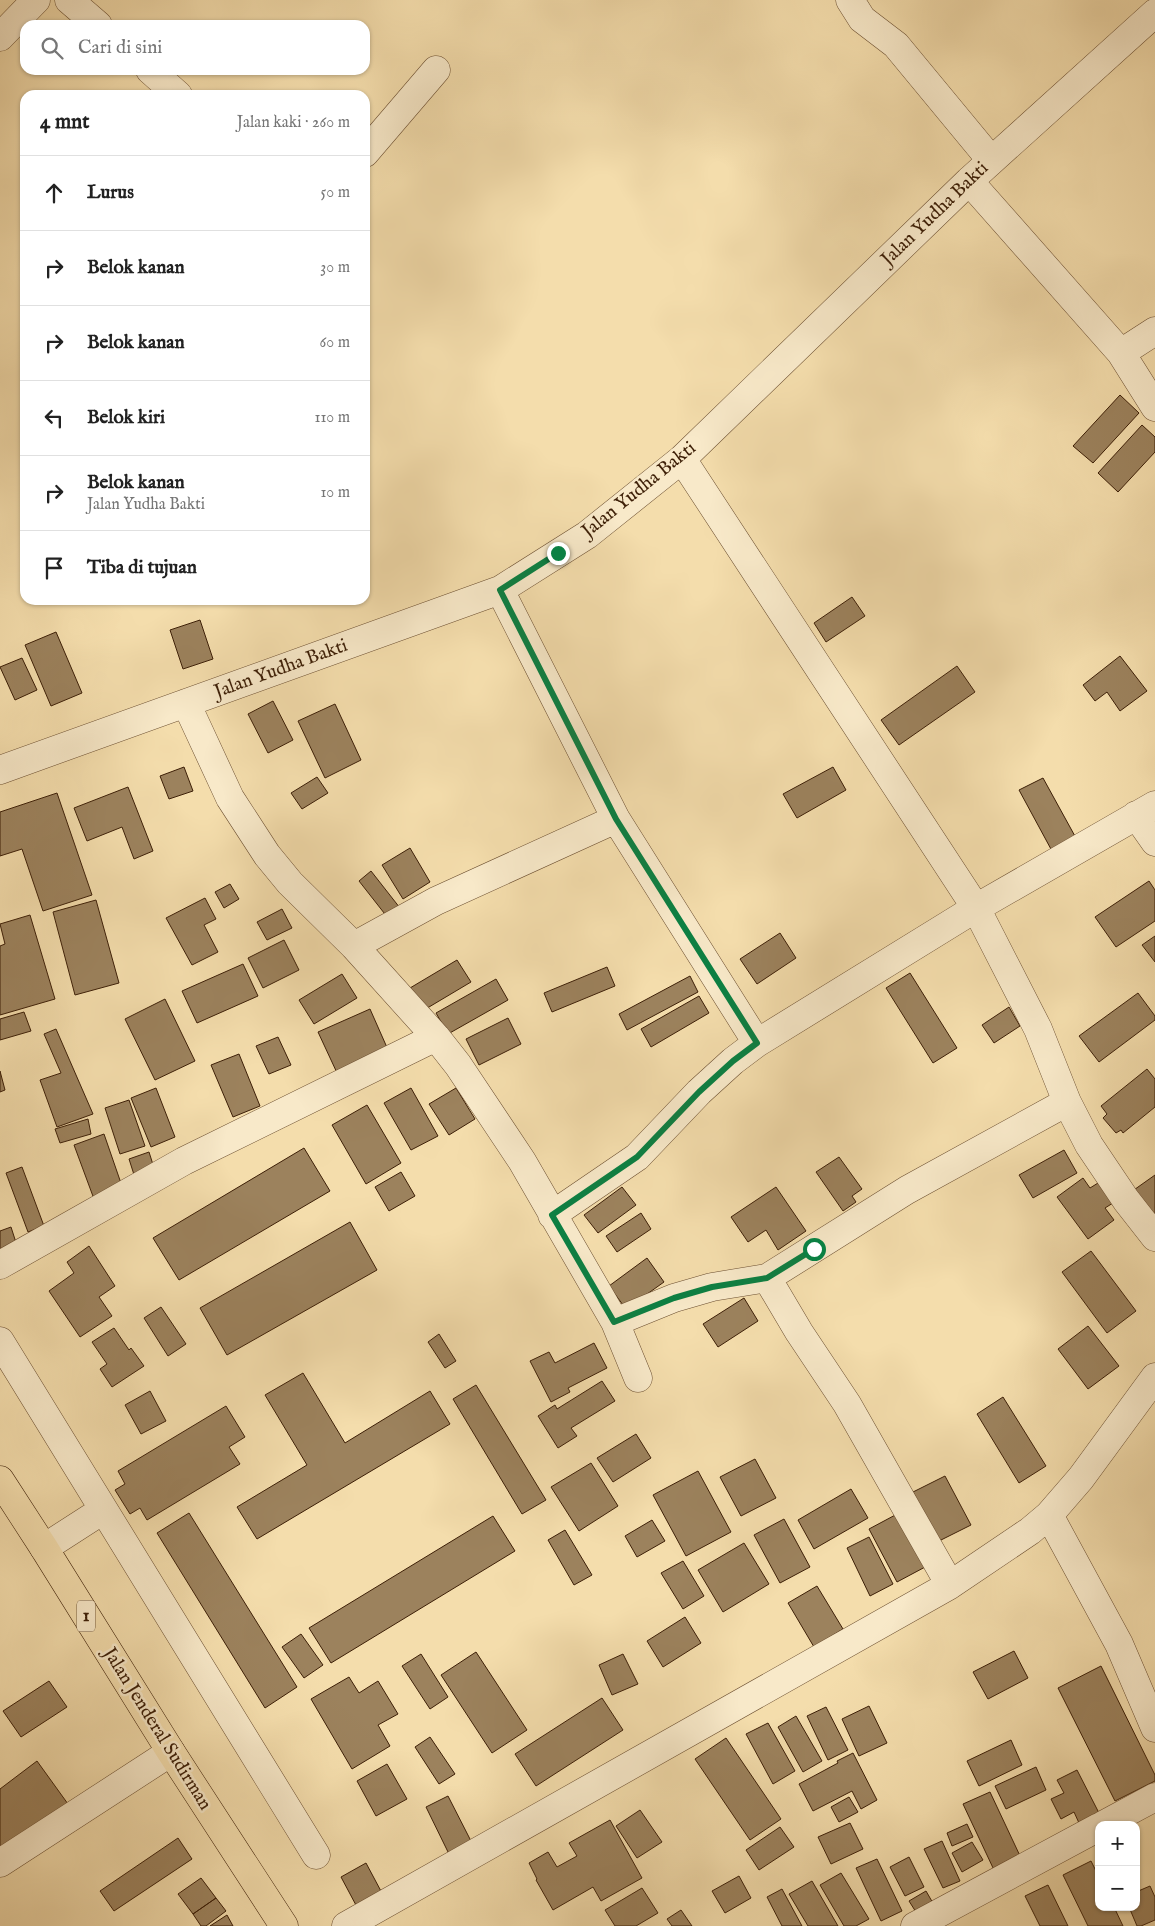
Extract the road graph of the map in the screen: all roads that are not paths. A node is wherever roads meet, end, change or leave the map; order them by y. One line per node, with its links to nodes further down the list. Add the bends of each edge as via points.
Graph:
1 (36, 0): 6 (street)
2 (69, 0): 5 (street)
3 (850, 0): 11 (street, via 862,19 896,45)
4 (1155, 13): 11 (street, Jalan Yudha Bakti)
5 (92, 20)
6 (0, 36)
7 (436, 70): 10 (street)
8 (156, 75): 9 (street)
9 (172, 90)
10 (370, 147)
11 (991, 160): 12 (street, Jalan Yudha Bakti)
12 (969, 181): 14 (street); 16 (street, Jalan Yudha Bakti)
13 (1155, 331): 14 (street)
14 (1121, 352): 15 (street)
15 (1155, 407)
16 (682, 459): 17 (street, Jalan Yudha Bakti, via 586,534); 23 (street)
17 (500, 590): 18 (street, Jalan Yudha Bakti); 21 (street)
18 (186, 703): 19 (street, Jalan Yudha Bakti); 24 (street, via 230,798 267,855 290,883)
19 (0, 770)
20 (1146, 810): 22 (street); 23 (street)
21 (616, 819): 24 (street, via 436,901); 26 (street)
22 (1155, 842)
23 (976, 908): 26 (street); 27 (street, via 1038,1029)
24 (354, 946): 25 (street)
25 (436, 1037): 28 (street, via 522,1161); 30 (street, via 184,1161)
26 (757, 1043): 28 (street, via 699,1092 637,1157)
27 (1067, 1102): 29 (street, via 1089,1145); 31 (street, via 907,1190)
28 (552, 1215): 32 (street)
29 (1155, 1236)
30 (0, 1265)
31 (767, 1278): 32 (street, via 712,1287); 40 (street, via 847,1404)
32 (614, 1322): 35 (street)
33 (0, 1341): 37 (street)
34 (1155, 1377): 38 (street)
35 (638, 1378)
36 (0, 1480): 39 (highway, Jalan Jenderal Sudirman / 1)
37 (103, 1510): 39 (street); 46 (street)
38 (1050, 1515): 40 (street); 41 (street, via 1119,1644)
39 (44, 1548): 42 (highway, Jalan Jenderal Sudirman / 1)
40 (950, 1585): 49 (street)
41 (1155, 1728)
42 (171, 1752): 47 (street); 48 (highway, Jalan Jenderal Sudirman / 1)
43 (1155, 1797): 44 (street)
44 (1110, 1821)
45 (1095, 1829): 50 (street)
46 (316, 1855)
47 (0, 1863)
48 (284, 1926)
49 (346, 1926)
50 (915, 1926)

